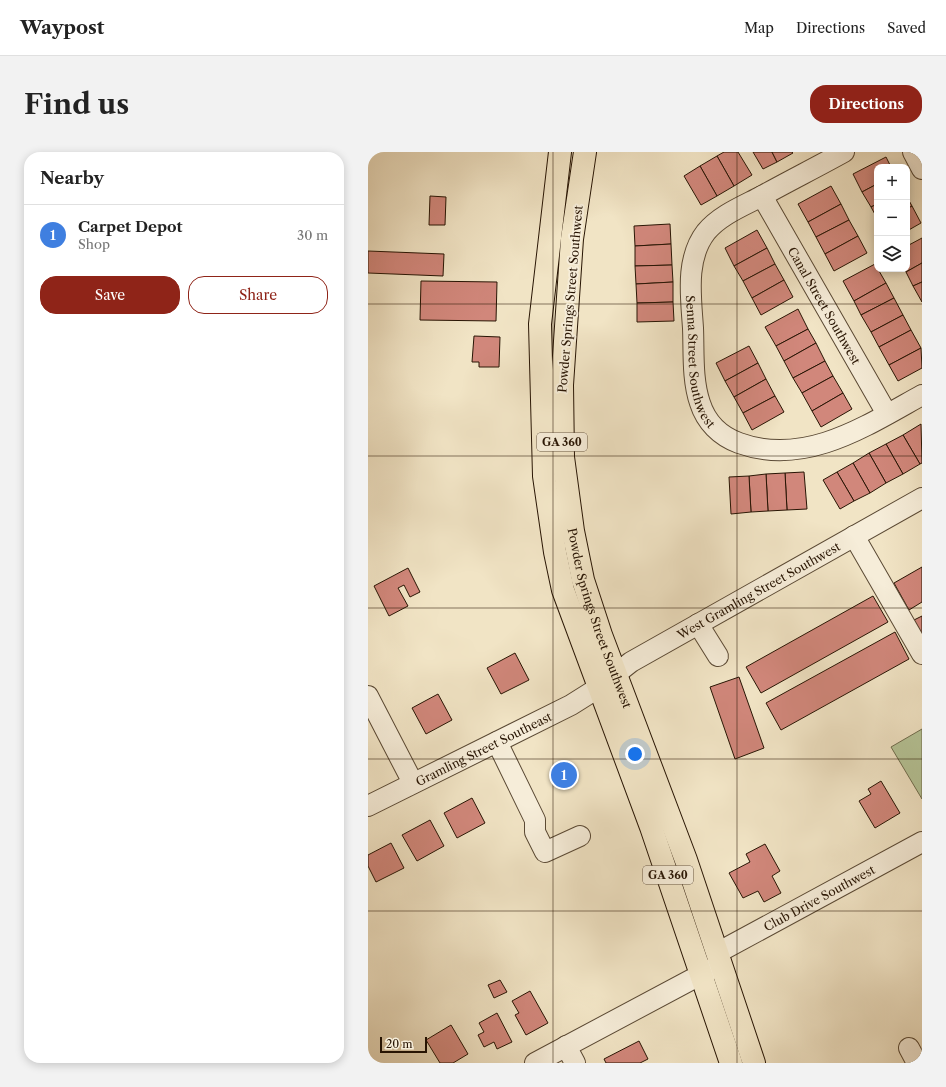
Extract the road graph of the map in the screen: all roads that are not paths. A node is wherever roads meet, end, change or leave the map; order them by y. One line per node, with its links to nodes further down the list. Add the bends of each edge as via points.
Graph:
1 (560, 152): 15 (main road, Powder Springs Street Southwest / GA 360, via 540,324 544,476 563,590)
2 (585, 152): 14 (main road, Powder Springs Street Southwest / GA 360, via 572,239 562,385 563,457 573,531 583,580)
3 (844, 152): 6 (street, Senna Street Southwest)
4 (913, 152): 5 (street)
5 (922, 169)
6 (762, 196): 8 (street, Canal Street Southwest); 8 (street, Senna Street Southwest, via 714,224 701,240 693,260 691,286 696,386 704,415 721,433 732,440 748,446 794,450 829,442)
7 (922, 395): 8 (street, Senna Street Southwest)
8 (887, 414)
9 (922, 498): 10 (street, West Gramling Street Southwest)
10 (854, 536): 11 (street, West Gramling Street Southwest); 12 (street)
11 (698, 624): 13 (street); 14 (street, West Gramling Street Southwest, via 631,662)
12 (922, 654)
13 (718, 656)
14 (616, 674): 15 (street, West Gramling Street Southwest); 22 (main road, Powder Springs Street Southwest / GA 360, via 686,860)
15 (598, 688): 17 (street, Gramling Street Southeast, via 571,705); 23 (main road, Powder Springs Street Southwest / GA 360, via 651,827)
16 (368, 696): 18 (street)
17 (496, 742): 18 (street, Gramling Street Southeast); 20 (street, via 535,820 535,832 545,852)
18 (413, 783): 19 (street, Gramling Street Southeast)
19 (368, 806)
20 (580, 836)
21 (922, 842): 22 (street, Club Drive Southwest)
22 (718, 959): 23 (street, Club Drive Southwest); 27 (main road, Powder Springs Street Southwest / GA 360)
23 (701, 975): 24 (street, Club Drive Southwest); 26 (main road, Powder Springs Street Southwest / GA 360)
24 (571, 1055): 25 (street, Club Drive Southwest)
25 (535, 1063)
26 (731, 1063)
27 (754, 1063)

